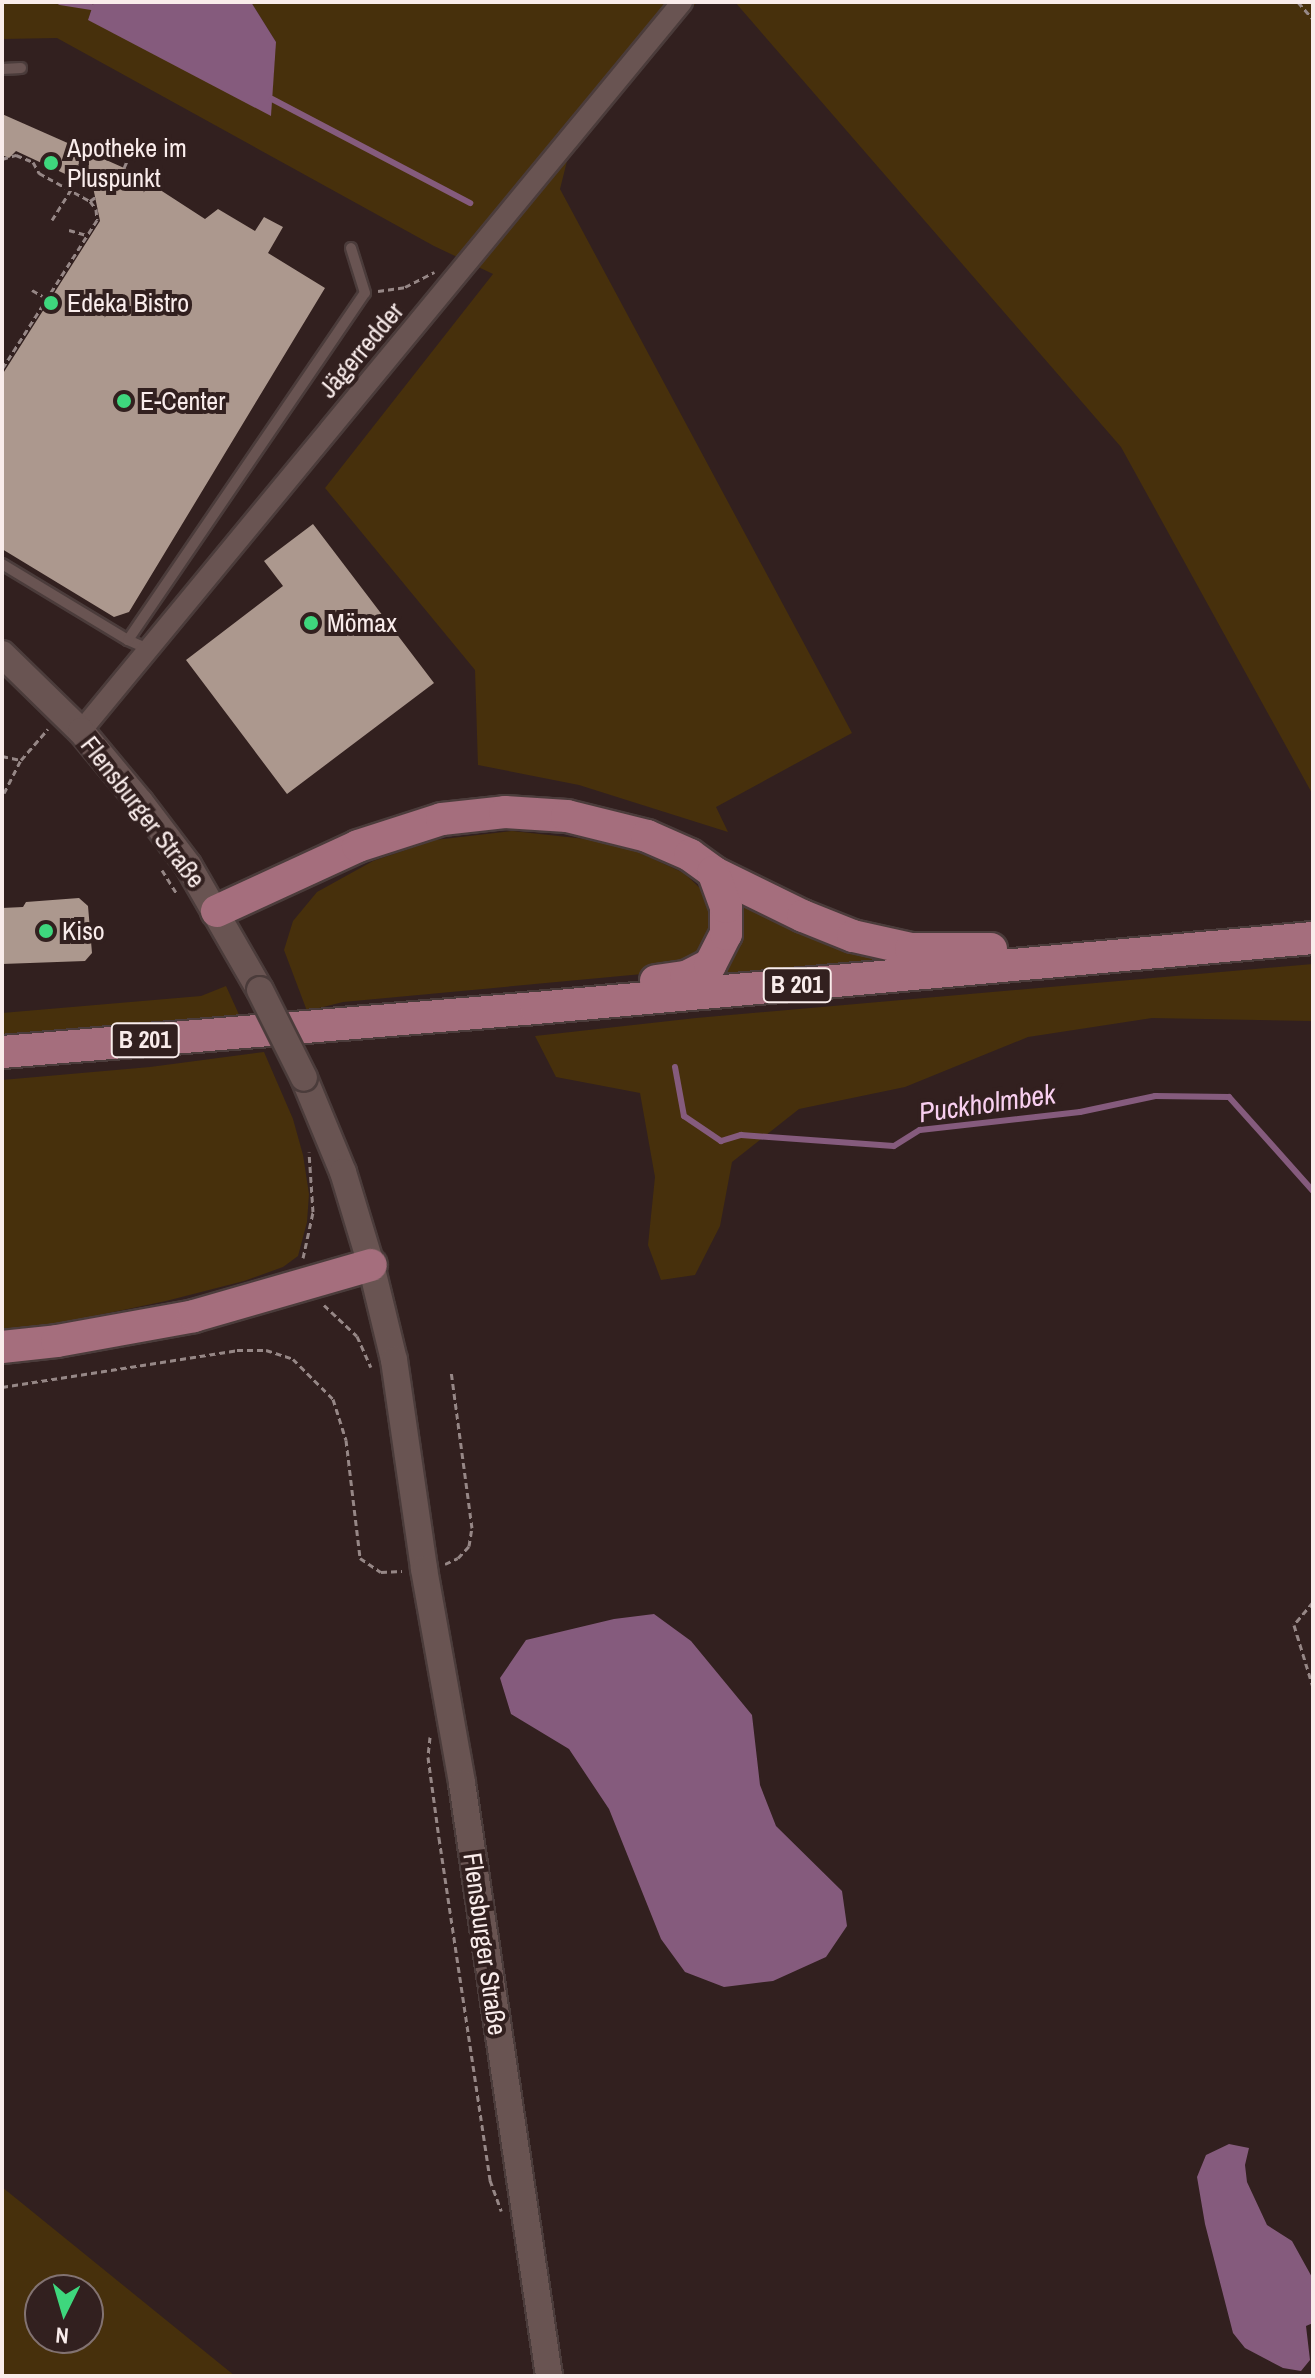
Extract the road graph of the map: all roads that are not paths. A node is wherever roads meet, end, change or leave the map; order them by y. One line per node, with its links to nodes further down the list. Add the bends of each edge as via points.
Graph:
1 (682, 2): 7 (street, Jägerredder)
2 (21, 68): 3 (lane)
3 (2, 69)
4 (351, 248): 6 (lane, via 365,293)
5 (2, 564): 6 (lane)
6 (128, 640): 7 (lane)
7 (148, 649): 9 (street, Jägerredder)
8 (2, 654): 9 (street, Flensburger Straße)
9 (68, 734): 11 (street, Flensburger Straße, via 178,852)
10 (713, 872): 11 (main road, via 647,836 567,816 505,812 442,819 358,846); 13 (main road, via 853,936 911,949 1011,949); 14 (main road, via 726,907 726,934 710,965 686,977 564,995)
11 (217, 911): 16 (street, Flensburger Straße, bridge, via 304,1078 343,1172)
12 (1313, 938): 13 (main road, B 201)
13 (1058, 962): 14 (main road, B 201)
14 (536, 1008): 15 (main road, B 201)
15 (3, 1052)
16 (371, 1265): 17 (main road, via 194,1316); 18 (street, Flensburger Straße, via 394,1360 462,1783)
17 (2, 1347)
18 (549, 2376)

